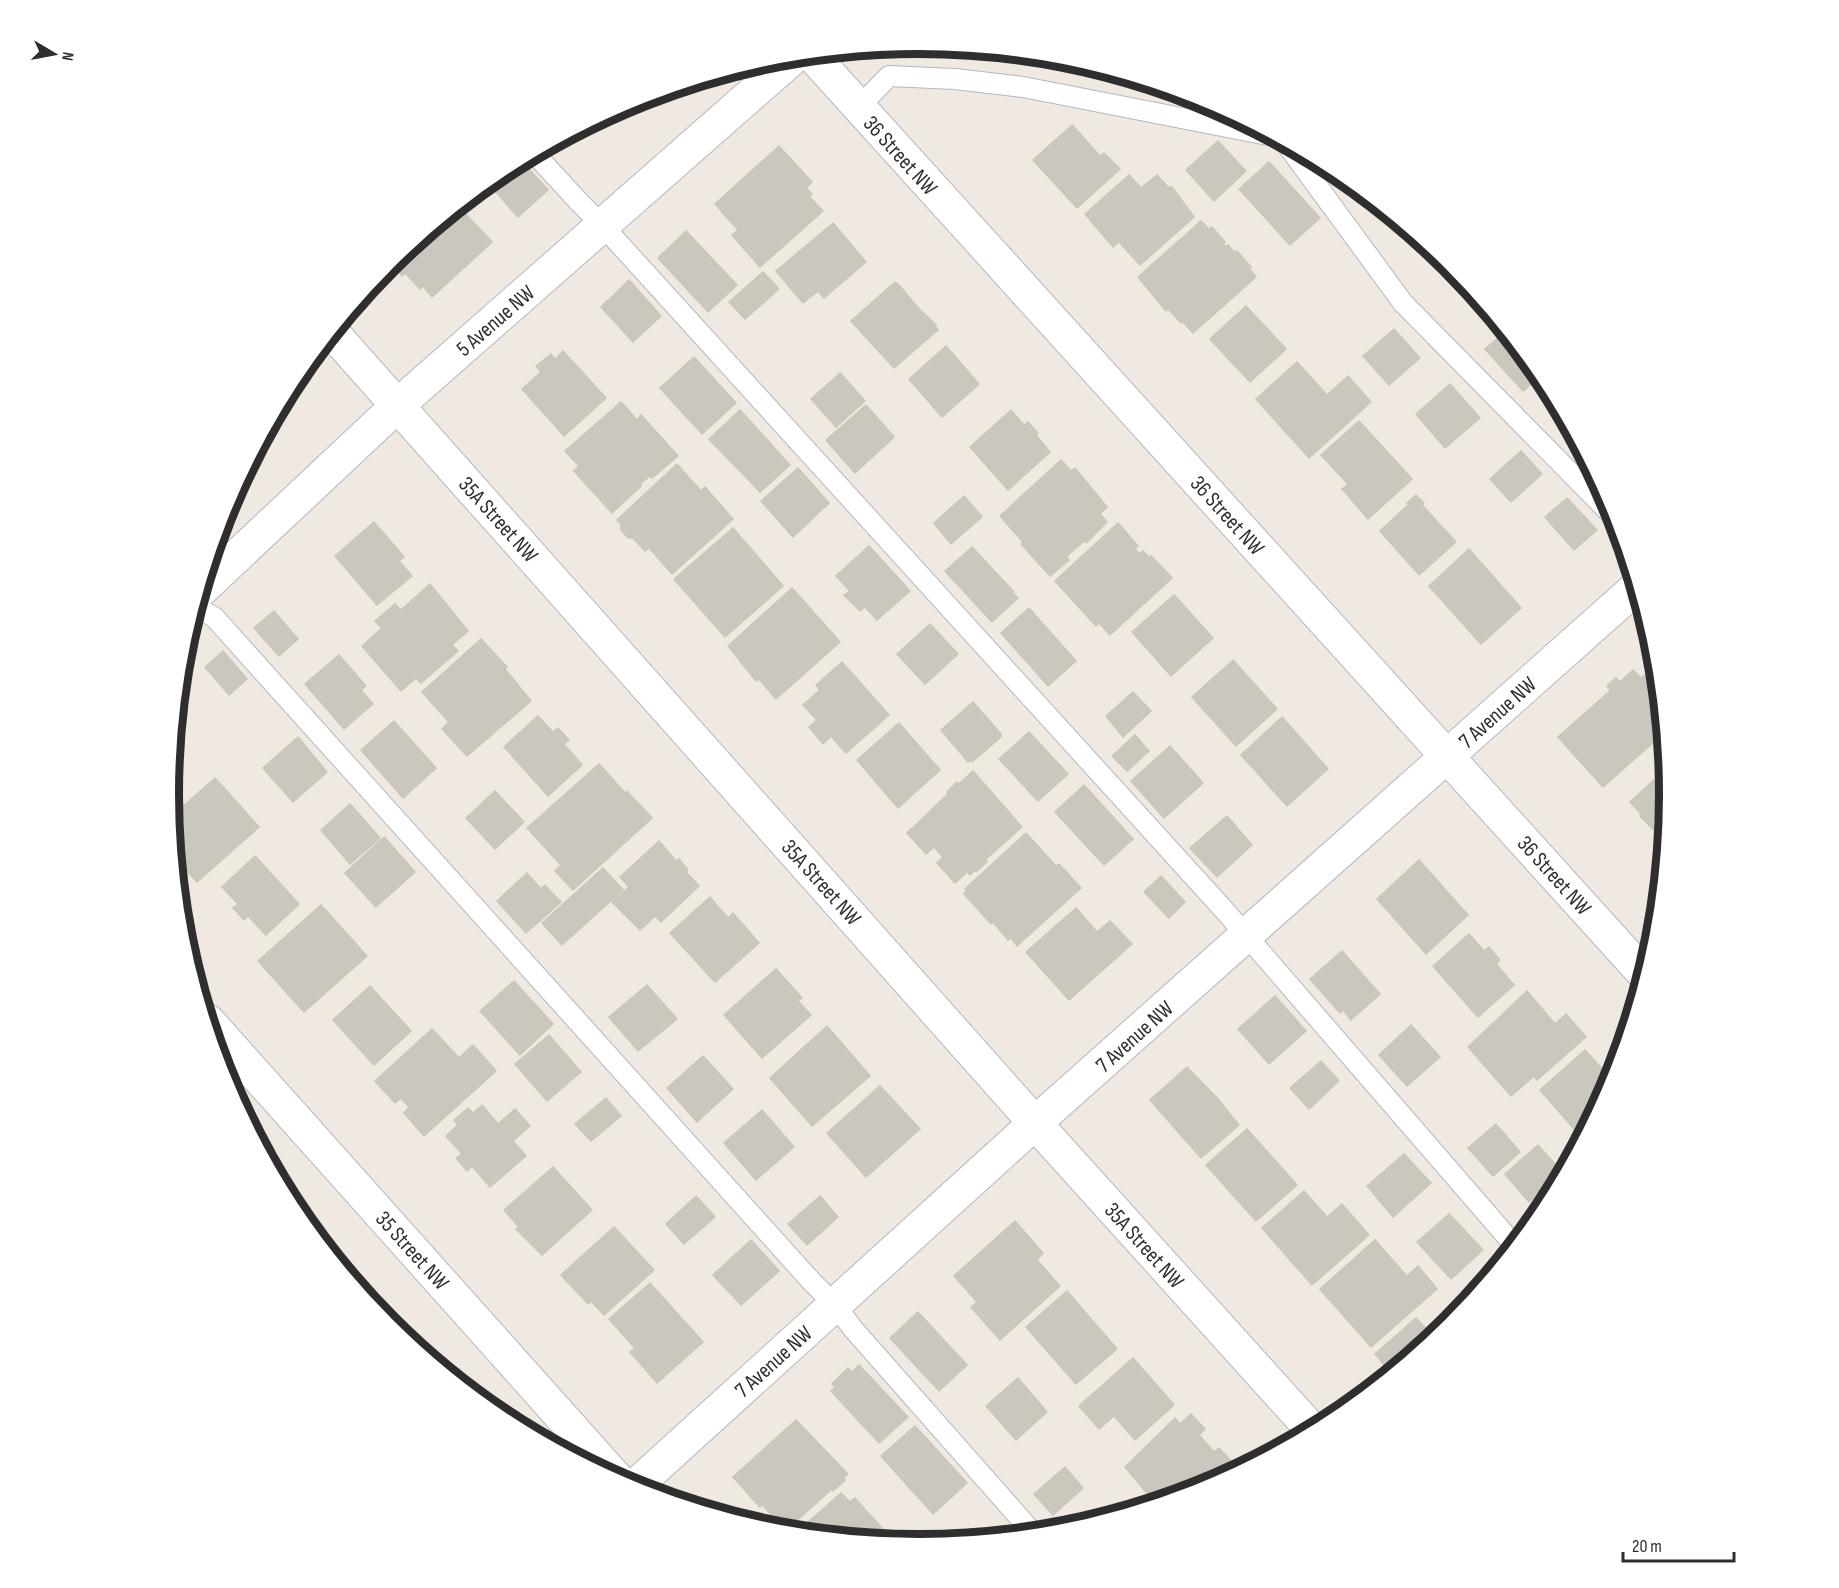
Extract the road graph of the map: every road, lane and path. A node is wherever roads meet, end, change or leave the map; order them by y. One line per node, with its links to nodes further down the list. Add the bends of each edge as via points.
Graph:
1 (817, 61): 3 (street, 36 Street NW)
2 (758, 74): 7 (street, 5 Avenue NW)
3 (858, 108): 4 (lane, via 889,76 955,79 1023,87); 14 (street, 36 Street NW)
4 (1250, 131)
5 (1296, 157): 10 (lane, via 1403,303)
6 (540, 159): 7 (lane)
7 (603, 226): 9 (street, 5 Avenue NW); 15 (lane)
8 (337, 338): 9 (street, 35A Street NW)
9 (398, 405): 11 (street, 5 Avenue NW); 18 (street, 35A Street NW)
10 (1598, 500)
11 (211, 581)
12 (1631, 592): 14 (street, 7 Avenue NW)
13 (203, 611): 20 (lane, via 213,617)
14 (1448, 756): 15 (street, 7 Avenue NW); 16 (street, 36 Street NW)
15 (1246, 936): 18 (street, 7 Avenue NW); 19 (lane)
16 (1638, 967)
17 (220, 1034): 22 (street, 35 Street NW)
18 (1035, 1123): 20 (street, 7 Avenue NW); 21 (street, 35A Street NW)
19 (1510, 1240)
20 (835, 1305): 23 (street, 7 Avenue NW); 24 (lane)
21 (1307, 1424)
22 (603, 1463)
23 (642, 1480)
24 (1027, 1526)

